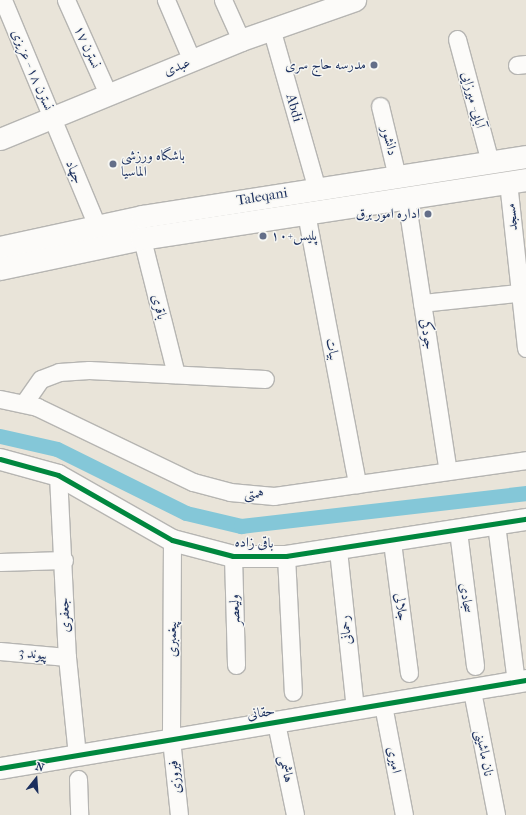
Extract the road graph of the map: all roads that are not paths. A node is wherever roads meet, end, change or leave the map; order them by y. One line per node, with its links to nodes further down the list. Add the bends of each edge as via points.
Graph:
1 (3, 0): 13 (street, نسترن ۱۸ - عزیزی)
2 (66, 0): 11 (street, نسترن ۱۷)
3 (166, 0): 10 (street)
4 (223, 0): 9 (street)
5 (355, 0): 6 (street, عبدی)
6 (315, 5): 7 (street, عبدی)
7 (271, 28): 9 (street, عبدی); 19 (street, Abdi)
8 (457, 39): 16 (street, آبایی- میرزایی)
9 (241, 40): 10 (street, عبدی)
10 (192, 61): 11 (street, عبدی)
11 (108, 94): 13 (street, عبدی)
12 (380, 106): 17 (street, دانشور)
13 (52, 119): 14 (street, عبدی); 22 (street, جهاد)
14 (0, 138)
15 (526, 157): 16 (main road, Taleqani)
16 (490, 162): 17 (main road, Taleqani)
17 (397, 177): 19 (main road, Taleqani)
18 (517, 181): 20 (main road, Taleqani); 26 (street, مسجد)
19 (317, 189): 22 (main road, Taleqani)
20 (406, 198): 21 (main road, Taleqani); 27 (street, جودکی)
21 (306, 213): 23 (main road, Taleqani); 37 (street, بیات)
22 (97, 226): 24 (main road, Taleqani)
23 (142, 240): 25 (main road, Taleqani); 29 (street, باقری)
24 (0, 248)
25 (0, 269)
26 (523, 292): 27 (street); 28 (street, مسجد)
27 (422, 303): 35 (street, جودکی)
28 (526, 348)
29 (176, 374): 30 (street); 32 (street, via 59,372 41,379)
30 (266, 379)
31 (0, 399): 32 (street, همتی)
32 (24, 404): 37 (street, همتی, via 69,420 193,482 230,492 274,496)
33 (0, 459): 36 (street, باقی زاده)
34 (526, 460): 35 (street, همتی)
35 (448, 471): 37 (street, همتی)
36 (58, 475): 41 (street, باقی زاده); 46 (street, جعفری)
37 (357, 484)
38 (526, 519): 39 (street, باقی زاده)
39 (496, 524): 40 (street, باقی زاده); 53 (street)
40 (458, 531): 42 (street, باقی زاده); 51 (street, سجادی)
41 (172, 540): 44 (street, باقی زاده); 59 (street, پیغمبری)
42 (392, 542): 43 (street, باقی زاده); 52 (street, جلالی)
43 (338, 550): 45 (street, باقی زاده); 57 (street, رحمانی)
44 (233, 556): 45 (street, باقی زاده); 50 (street, ولیعصر)
45 (286, 556): 55 (street)
46 (64, 560): 47 (street); 49 (street, جعفری)
47 (0, 562)
48 (0, 651): 49 (street, پیوند 3)
49 (67, 657): 60 (street, جعفری)
50 (236, 665)
51 (475, 666)
52 (409, 673)
53 (521, 681): 54 (street, حقانی)
54 (472, 691): 56 (street, حقانی); 67 (street, نان ماشینی)
55 (293, 692)
56 (383, 705): 57 (street, حقانی); 66 (street, امیری)
57 (355, 710): 58 (street, حقانی)
58 (276, 723): 59 (street, حقانی); 65 (street, هاشمی)
59 (171, 739): 60 (street, حقانی); 64 (street, فیروزی)
60 (77, 755): 61 (street, حقانی)
61 (0, 768)
62 (78, 779): 63 (street)
63 (79, 815)
64 (179, 815)
65 (295, 815)
66 (404, 815)
67 (496, 815)

